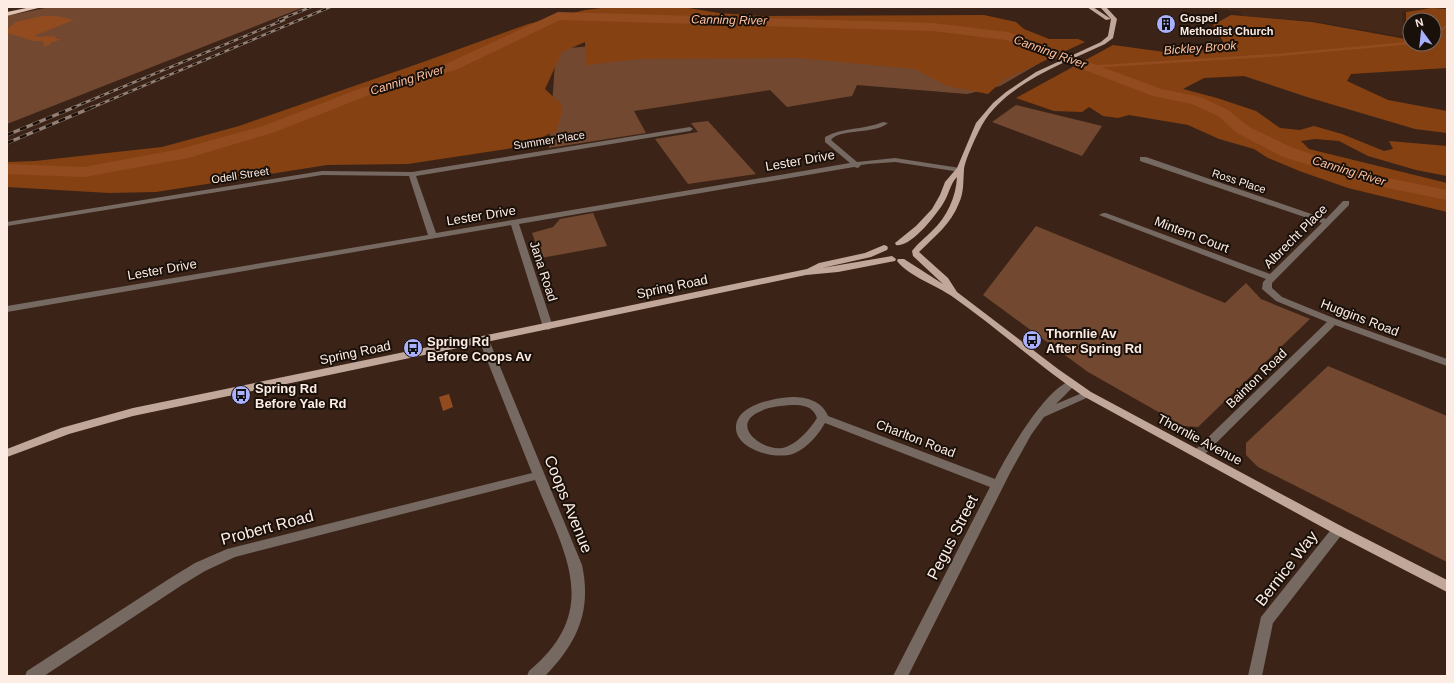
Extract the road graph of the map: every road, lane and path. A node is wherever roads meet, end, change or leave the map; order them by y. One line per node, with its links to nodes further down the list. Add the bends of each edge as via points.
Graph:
1 (39, 7): 4 (highway)
2 (1090, 7): 5 (main road)
3 (1103, 7): 5 (main road, via 1114,19)
4 (10, 13)
5 (1113, 23): 10 (main road, Spring Road, via 1111,37 1103,43 1010,91 996,102 982,119 971,139)
6 (885, 124): 9 (street, via 827,138 827,141)
7 (690, 129): 11 (street, Summer Place)
8 (1143, 159): 14 (street, Ross Place)
9 (857, 165): 10 (street, Lester Drive, via 895,160); 15 (street, Lester Drive)
10 (960, 170): 18 (main road, Spring Road, via 950,179 945,194 932,216 911,236); 20 (main road, Spring Road, via 962,181 945,223)
11 (412, 174): 16 (street, Odell Street, via 322,173); 17 (street)
12 (1346, 203): 14 (street, Albrecht Place)
13 (1103, 214): 23 (street, Mintern Court)
14 (1328, 222): 23 (street, Albrecht Place)
15 (514, 223): 17 (street, Lester Drive); 28 (street, Jana Road)
16 (7, 224)
17 (433, 236): 26 (street, Lester Drive)
18 (899, 243): 19 (main road, Spring Road); 20 (main road, via 909,246)
19 (884, 248): 21 (main road, via 883,252); 22 (main road, Spring Road)
20 (916, 253): 21 (main road, Spring Road, via 911,259); 25 (main road, Thornlie Avenue, via 945,280)
21 (896, 260): 22 (main road, Spring Road, via 827,272); 25 (main road, Thornlie Avenue)
22 (806, 272): 28 (main road, Spring Road)
23 (1272, 278): 24 (street, Albrecht Place)
24 (1267, 289): 27 (street, Huggins Road, via 1279,299)
25 (954, 294): 31 (main road, Thornlie Avenue)
26 (7, 309)
27 (1333, 322): 30 (street, Huggins Road); 36 (street, Bainton Road)
28 (548, 327): 29 (main road, Spring Road)
29 (484, 340): 35 (main road, Spring Road, via 133,412 54,435); 37 (street, Coops Avenue)
30 (1447, 363)
31 (1071, 384): 32 (main road, Thornlie Avenue); 33 (street, Pegus Street)
32 (1088, 394): 33 (street, Pegus Street); 36 (main road, Thornlie Avenue)
33 (1040, 416): 38 (street, Pegus Street, via 1029,430)
34 (823, 418): 34 (street, via 798,446 781,453 768,452 751,442 742,424 746,417 756,410 791,401 815,405); 38 (street, Charlton Road)
35 (7, 453)
36 (1198, 454): 39 (main road, Thornlie Avenue)
37 (539, 475): 41 (street, Probert Road, via 232,553 200,567 177,581); 42 (street, Coops Avenue, via 575,565 580,590 573,627 554,655)
38 (998, 485): 43 (street, Pegus Street)
39 (1338, 530): 40 (main road, Thornlie Avenue); 44 (street, Bernice Way, via 1266,621)
40 (1447, 586)
41 (32, 676)
42 (534, 676)
43 (900, 676)
44 (1255, 676)

